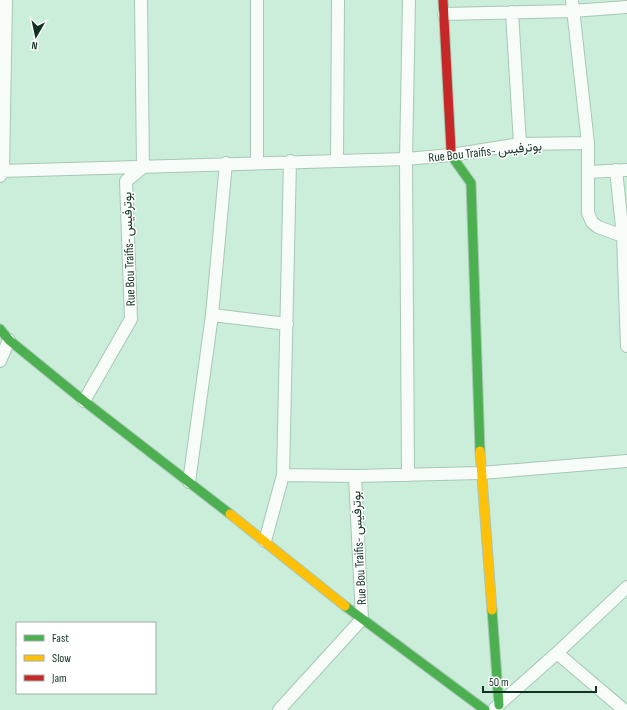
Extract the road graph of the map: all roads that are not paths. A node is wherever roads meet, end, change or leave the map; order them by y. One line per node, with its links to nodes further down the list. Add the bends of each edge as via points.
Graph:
1 (6, 0): 21 (street)
2 (141, 0): 19 (street)
3 (257, 0): 17 (street)
4 (338, 0): 15 (street)
5 (408, 0): 14 (street)
6 (443, 0): 10 (street)
7 (572, 5): 8 (street); 9 (street); 11 (street)
8 (627, 8)
9 (512, 12): 10 (street); 12 (street)
10 (444, 14): 13 (street)
11 (588, 143): 12 (street, Rue Bou Traifis- بوترفيس); 22 (street)
12 (520, 144): 13 (street, Rue Bou Traifis- بوترفيس)
13 (451, 155): 14 (street, Rue Bou Traifis- بوترفيس); 32 (street, via 470,183)
14 (406, 159): 15 (street, Rue Bou Traifis- بوترفيس); 34 (street)
15 (337, 160): 16 (street)
16 (290, 161): 17 (street); 25 (street)
17 (257, 162): 18 (street)
18 (226, 163): 19 (street); 24 (street)
19 (143, 167): 21 (street); 30 (street, Rue Bou Traifis- بوترفيس, via 126,181 131,319)
20 (622, 170): 22 (street); 23 (street)
21 (1, 172)
22 (588, 172): 23 (street, via 588,213 592,222 598,227)
23 (625, 236): 28 (street)
24 (212, 315): 25 (street); 36 (street)
25 (286, 324): 33 (street)
26 (0, 328): 27 (street)
27 (8, 340): 29 (street); 30 (street)
28 (627, 340)
29 (0, 360)
30 (84, 402): 36 (street)
31 (627, 461): 32 (street)
32 (481, 473): 34 (street); 41 (street)
33 (283, 475): 35 (street); 37 (street)
34 (408, 475): 35 (street)
35 (355, 476): 39 (street, Rue Bou Traifis- بوترفيس)
36 (189, 482): 37 (street)
37 (265, 541): 39 (street)
38 (627, 587): 40 (street)
39 (362, 619): 42 (street); 43 (street)
40 (557, 653): 41 (street); 44 (street)
41 (496, 707)
42 (279, 710)
43 (485, 710)
44 (624, 710)

